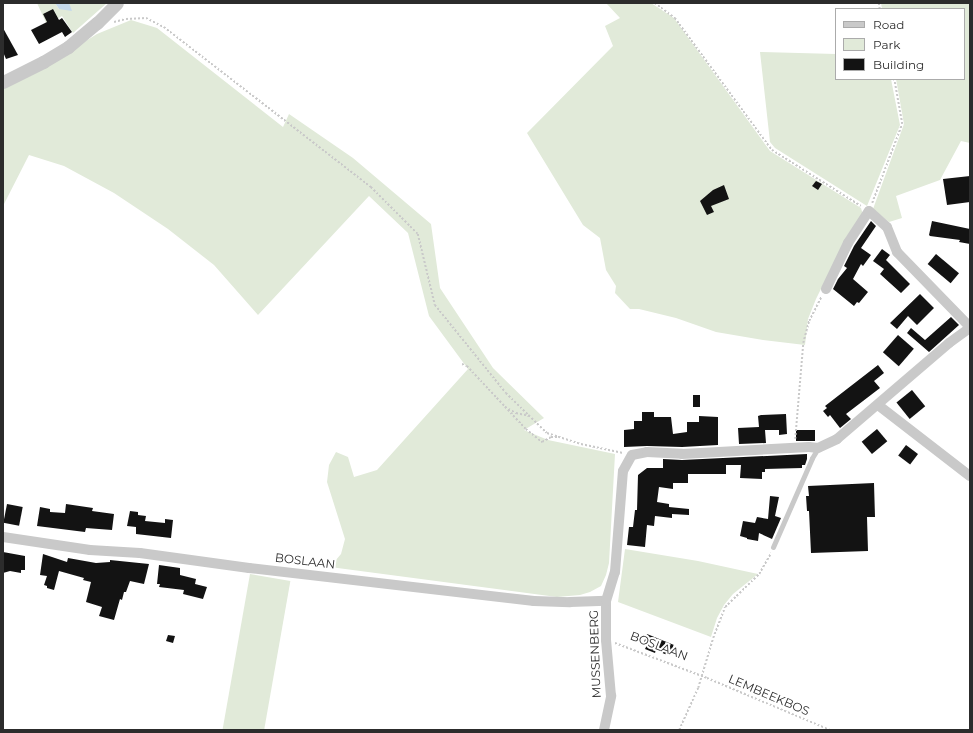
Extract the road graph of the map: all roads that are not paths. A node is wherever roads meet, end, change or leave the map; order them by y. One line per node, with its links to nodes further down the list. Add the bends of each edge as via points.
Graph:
1 (117, 3): 2 (street, via 68,47)
2 (3, 82)
3 (826, 289): 4 (street, via 848,243 869,211 887,227 896,252)
4 (970, 328): 5 (street, via 949,342)
5 (878, 405): 6 (street, via 837,439); 7 (street)
6 (818, 448): 9 (lane); 10 (street, MUSSENBERG, via 682,454 647,452 632,455 623,471 615,572)
7 (970, 476)
8 (3, 537): 10 (street, BOSLAAN, via 90,550 140,553 534,601)
9 (773, 547)
10 (606, 601): 11 (street, MUSSENBERG, via 606,640 611,696)
11 (604, 730)

